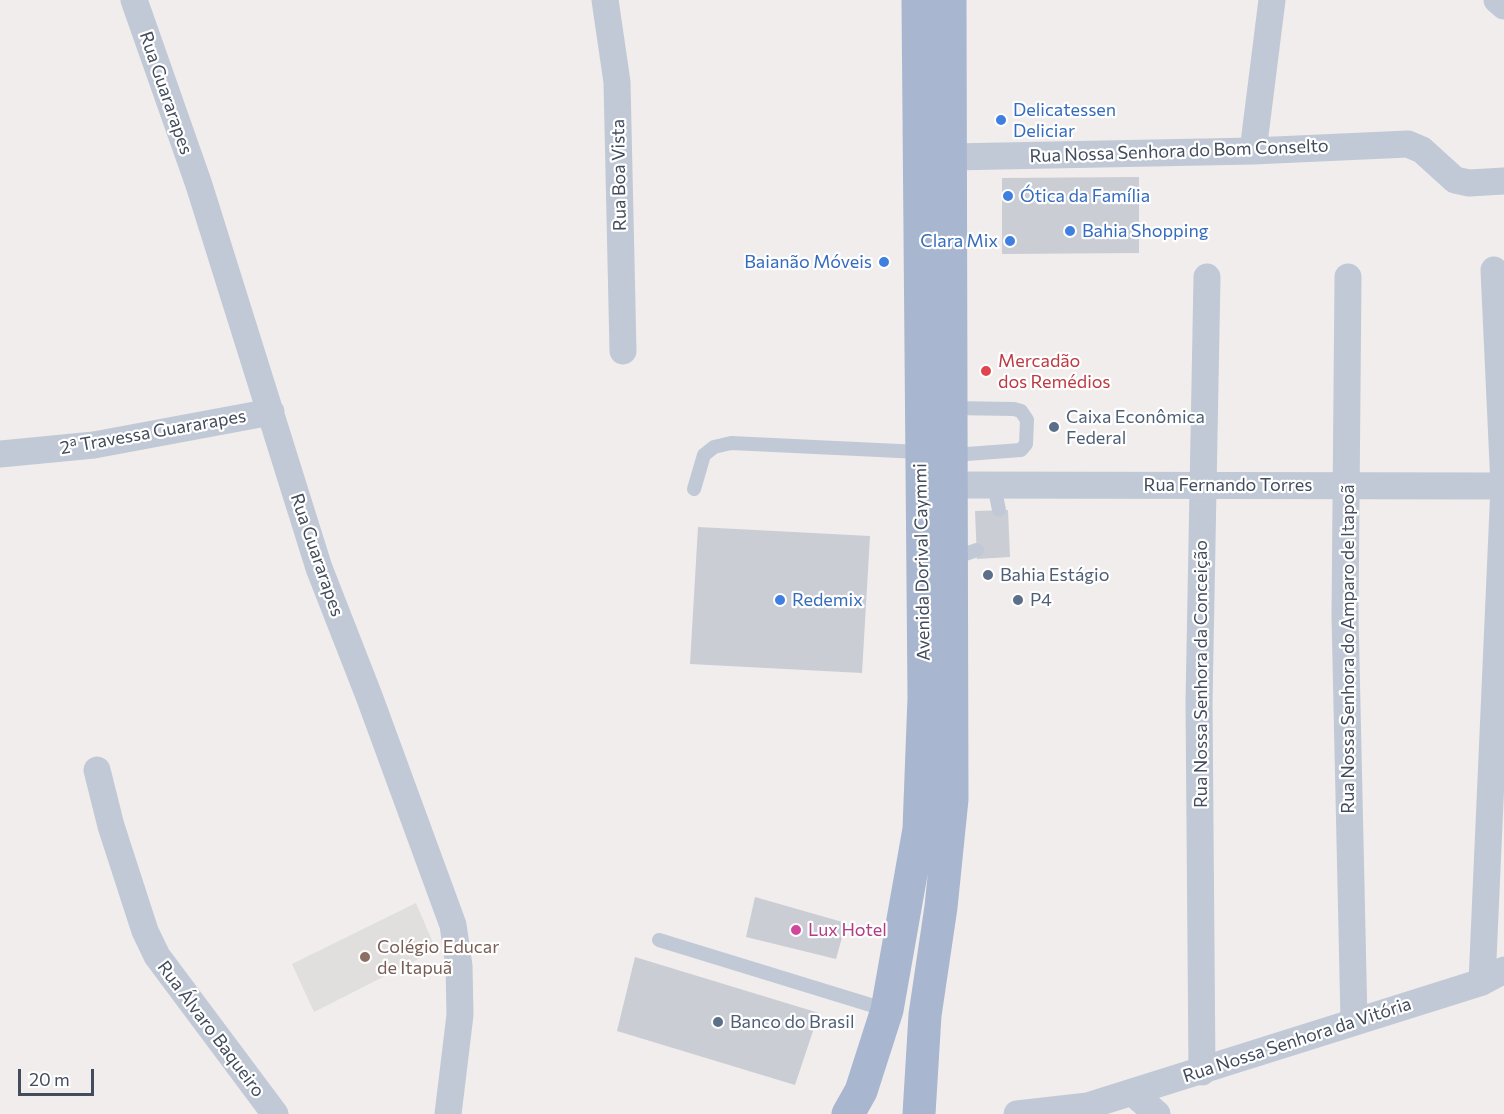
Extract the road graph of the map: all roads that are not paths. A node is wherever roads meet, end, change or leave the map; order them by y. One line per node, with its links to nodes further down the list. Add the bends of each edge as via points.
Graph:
1 (134, 0): 16 (street, Rua Guararapes, via 199,185)
2 (605, 0): 14 (street, Rua Boa Vista, via 616,82)
3 (918, 0): 17 (main road, Avenida Dorival Caymmi)
4 (950, 0): 9 (main road, Avenida Dorival Caymmi)
5 (1272, 0): 8 (street)
6 (1497, 0): 7 (street)
7 (1504, 6)
8 (1253, 151): 9 (street, Rua Nossa Senhora do Bom Conselto); 10 (street, Rua Nossa Senhora do Bom Conselto, via 1408,144 1422,150 1455,180)
9 (951, 157): 15 (main road, Avenida Dorival Caymmi)
10 (1504, 181)
11 (1494, 270): 22 (street)
12 (1207, 277): 21 (street, Rua Nossa Senhora da Conceição)
13 (1348, 277): 20 (street, Rua Nossa Senhora do Amparo de Itapoã)
14 (623, 351)
15 (952, 408): 19 (main road, Avenida Dorival Caymmi); 19 (lane, via 1014,409 1027,420 1022,450)
16 (271, 412): 18 (street, 2ª Travessa Guararapes, via 94,445); 33 (street, Rua Guararapes, via 318,568 453,925 460,1015)
17 (921, 452): 23 (lane, via 731,443 714,447 704,455); 27 (main road, Avenida Dorival Caymmi, via 924,698 919,829)
18 (0, 454)
19 (953, 470): 21 (street, Rua Fernando Torres, via 997,498); 35 (main road, Avenida Dorival Caymmi, via 965,554 952,799 925,1015)
20 (1348, 484): 21 (street, Rua Fernando Torres); 22 (street, Rua Fernando Torres); 28 (street, Rua Nossa Senhora do Amparo de Itapoã, via 1345,616)
21 (1202, 486): 29 (street, Rua Nossa Senhora da Conceição)
22 (1504, 486): 26 (street)
23 (694, 489)
24 (97, 770): 32 (street, Rua Álvaro Baqueiro, via 111,826 157,956)
25 (659, 940): 27 (lane)
26 (1493, 976): 28 (street, Rua Nossa Senhora da Vitória)
27 (887, 1010): 34 (main road, Avenida Dorival Caymmi, via 861,1091)
28 (1353, 1021): 29 (street, Rua Nossa Senhora da Vitória)
29 (1202, 1072): 30 (street, Rua Nossa Senhora da Vitória)
30 (1133, 1092): 31 (street, Rua Nossa Senhora da Vitória); 37 (street)
31 (1089, 1110): 36 (street, Rua Nossa Senhora da Vitória)
32 (275, 1114)
33 (448, 1114)
34 (848, 1114)
35 (919, 1114)
36 (1017, 1114)
37 (1157, 1114)

